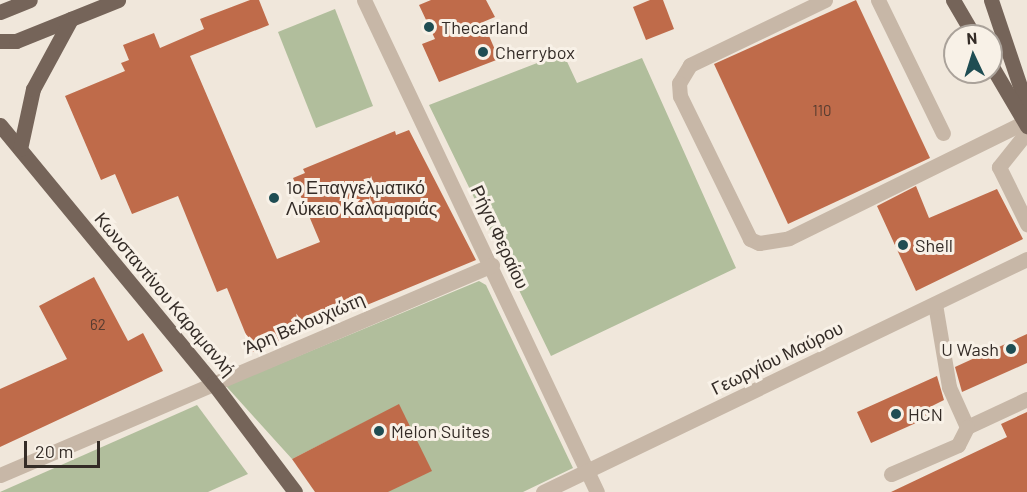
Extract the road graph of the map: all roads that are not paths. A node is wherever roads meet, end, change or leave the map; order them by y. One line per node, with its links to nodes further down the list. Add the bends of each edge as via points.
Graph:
1 (30, 0): 8 (main road)
2 (118, 0): 9 (main road)
3 (364, 0): 19 (street, Ρήγα Φεραίου)
4 (825, 0): 13 (street, via 690,65 679,83 680,96 750,239 759,243 789,238)
5 (878, 0): 15 (street)
6 (953, 0): 10 (main road)
7 (992, 0): 13 (main road)
8 (0, 12)
9 (71, 19): 11 (main road, via 16,41); 16 (main road, via 39,74)
10 (967, 24)
11 (0, 40)
12 (1003, 84): 13 (main road)
13 (1027, 122): 17 (street, via 999,167)
14 (0, 125): 16 (main road, Κωνσταντίνου Καραμανλή)
15 (943, 133)
16 (20, 149): 21 (main road, Κωνσταντίνου Καραμανλή)
17 (1027, 224)
18 (1027, 259): 20 (street, Γεωργίου Μαύρου)
19 (492, 265): 21 (street, Άρη Βελουχιώτη); 24 (street, Ρήγα Φεραίου)
20 (935, 304): 23 (street, via 949,387); 24 (street, Γεωργίου Μαύρου)
21 (213, 383): 26 (street, Άρη Βελουχιώτη); 27 (main road, Κωνσταντίνου Καραμανλή)
22 (1027, 399): 23 (street)
23 (966, 427): 25 (street, via 958,445)
24 (587, 471): 28 (street, Γεωργίου Μαύρου); 29 (street, Ρήγα Φεραίου)
25 (891, 474)
26 (0, 475)
27 (295, 492)
28 (543, 492)
29 (597, 492)

